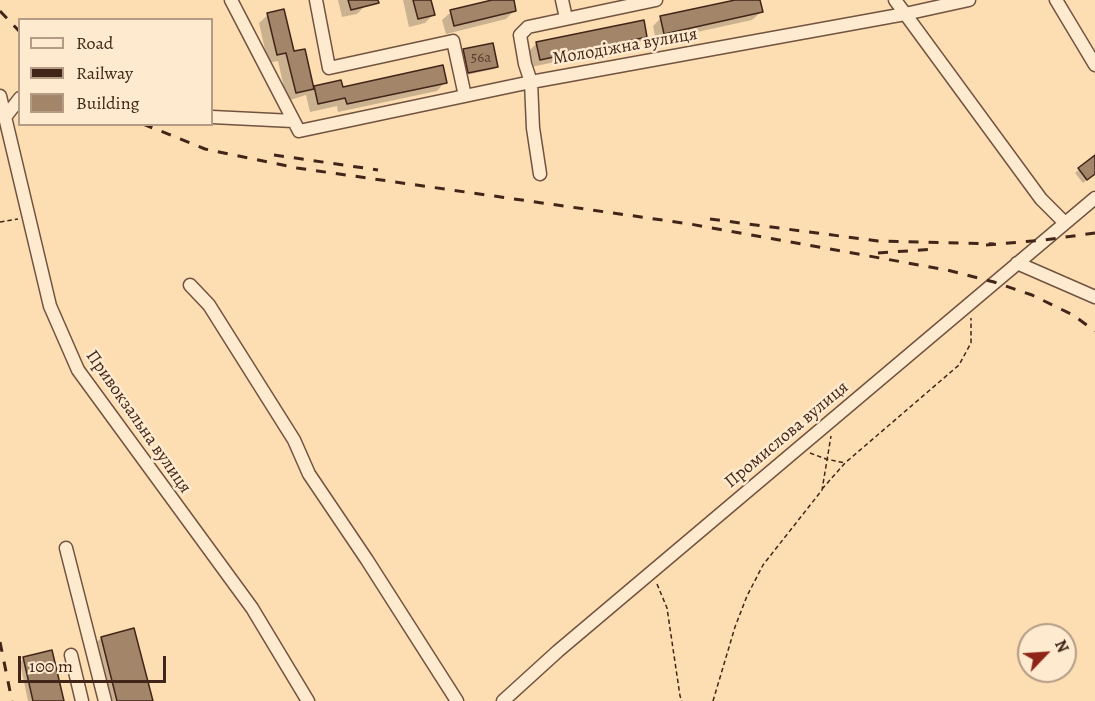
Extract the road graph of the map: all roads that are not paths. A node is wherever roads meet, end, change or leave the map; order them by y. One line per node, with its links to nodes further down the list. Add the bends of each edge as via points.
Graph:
1 (231, 0): 17 (street)
2 (316, 0): 13 (street, via 329,68 453,41)
3 (562, 0): 9 (street)
4 (656, 0): 9 (street)
5 (895, 0): 8 (street)
6 (969, 0): 8 (street, Молодіжна вулиця)
7 (1056, 0): 10 (street)
8 (905, 14): 11 (street, Молодіжна вулиця); 20 (street, via 1041,199)
9 (566, 18): 11 (street, via 528,27 520,35)
10 (1095, 65)
11 (531, 82): 13 (street, Молодіжна вулиця); 18 (street)
12 (0, 96): 15 (street, Привокзальна вулиця)
13 (465, 96): 17 (street, Молодіжна вулиця, via 299,131)
14 (18, 101): 15 (street)
15 (6, 117): 28 (street, Привокзальна вулиця, via 50,306 78,370 252,608)
16 (213, 117): 17 (street)
17 (293, 121)
18 (540, 174)
19 (1095, 198): 20 (street, Промислова вулиця)
20 (1065, 223): 21 (street, Промислова вулиця)
21 (1017, 263): 23 (street); 30 (street, Промислова вулиця)
22 (190, 285): 29 (street, via 208,305 294,440 309,474)
23 (1095, 297)
24 (66, 548): 27 (street)
25 (71, 655): 26 (street)
26 (82, 701)
27 (105, 701)
28 (308, 701)
29 (457, 701)
30 (503, 701)

